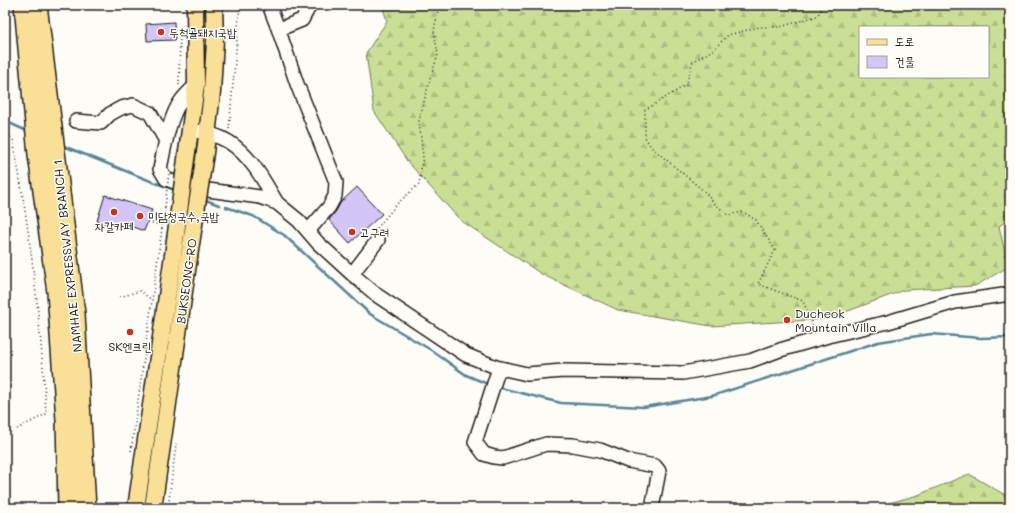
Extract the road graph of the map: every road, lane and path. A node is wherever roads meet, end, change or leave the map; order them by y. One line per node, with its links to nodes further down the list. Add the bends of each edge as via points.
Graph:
1 (24, 5): 13 (highway, NAMHAE EXPRESSWAY BRANCH 1)
2 (37, 5): 13 (highway, NAMHAE EXPRESSWAY BRANCH 1)
3 (195, 5): 12 (main road, BUKSEONG-RO)
4 (214, 5): 18 (main road, BUKSEONG-RO, via 215,47)
5 (240, 5): 20 (path)
6 (269, 5): 11 (street)
7 (310, 5): 11 (street, via 302,20)
8 (439, 5): 27 (path, via 434,31 438,55 419,121 423,156 419,184 398,203 377,229)
9 (824, 5): 32 (path, via 816,16 780,27 759,27 728,35 712,51 693,61 686,85 645,110 645,137 651,147 705,192 728,215 743,212 756,220 774,250 758,284 803,301 812,324)
10 (180, 31): 14 (path)
11 (279, 31): 26 (street, via 336,182 335,196 329,207)
12 (196, 85): 14 (street); 16 (main road, BUKSEONG-RO)
13 (39, 91): 21 (highway, NAMHAE EXPRESSWAY BRANCH 1)
14 (181, 101): 19 (street)
15 (76, 121): 19 (street, via 101,123 110,114 132,106 150,113)
16 (191, 130): 18 (street); 38 (main road, BUKSEONG-RO, bridge)
17 (5, 131): 34 (path, via 13,140 35,285 46,414)
18 (207, 133): 20 (street); 39 (main road, BUKSEONG-RO, bridge)
19 (166, 141): 23 (street, via 160,169 166,179 193,188 260,197)
20 (228, 141): 23 (street, via 256,168)
21 (47, 156): 36 (highway, NAMHAE EXPRESSWAY BRANCH 1, via 66,420); 37 (highway, NAMHAE EXPRESSWAY BRANCH 1, via 75,314)
22 (170, 172): 25 (path, bridge)
23 (277, 203): 26 (street)
24 (148, 222): 25 (path)
25 (162, 224): 31 (path)
26 (308, 231): 28 (street)
27 (378, 240): 28 (street)
28 (352, 274): 33 (street, via 378,296 466,355)
29 (1010, 294): 32 (street, via 955,302)
30 (120, 297): 31 (path, via 140,291)
31 (152, 300): 35 (path)
32 (814, 340): 33 (street, via 750,361 683,373 563,371 527,374)
33 (498, 371): 40 (street, via 475,442 484,454 503,458 546,444 573,445 655,466 659,471)
34 (17, 429)
35 (130, 454)
36 (68, 508)
37 (86, 508)
38 (136, 508)
39 (153, 508)
40 (652, 508)

